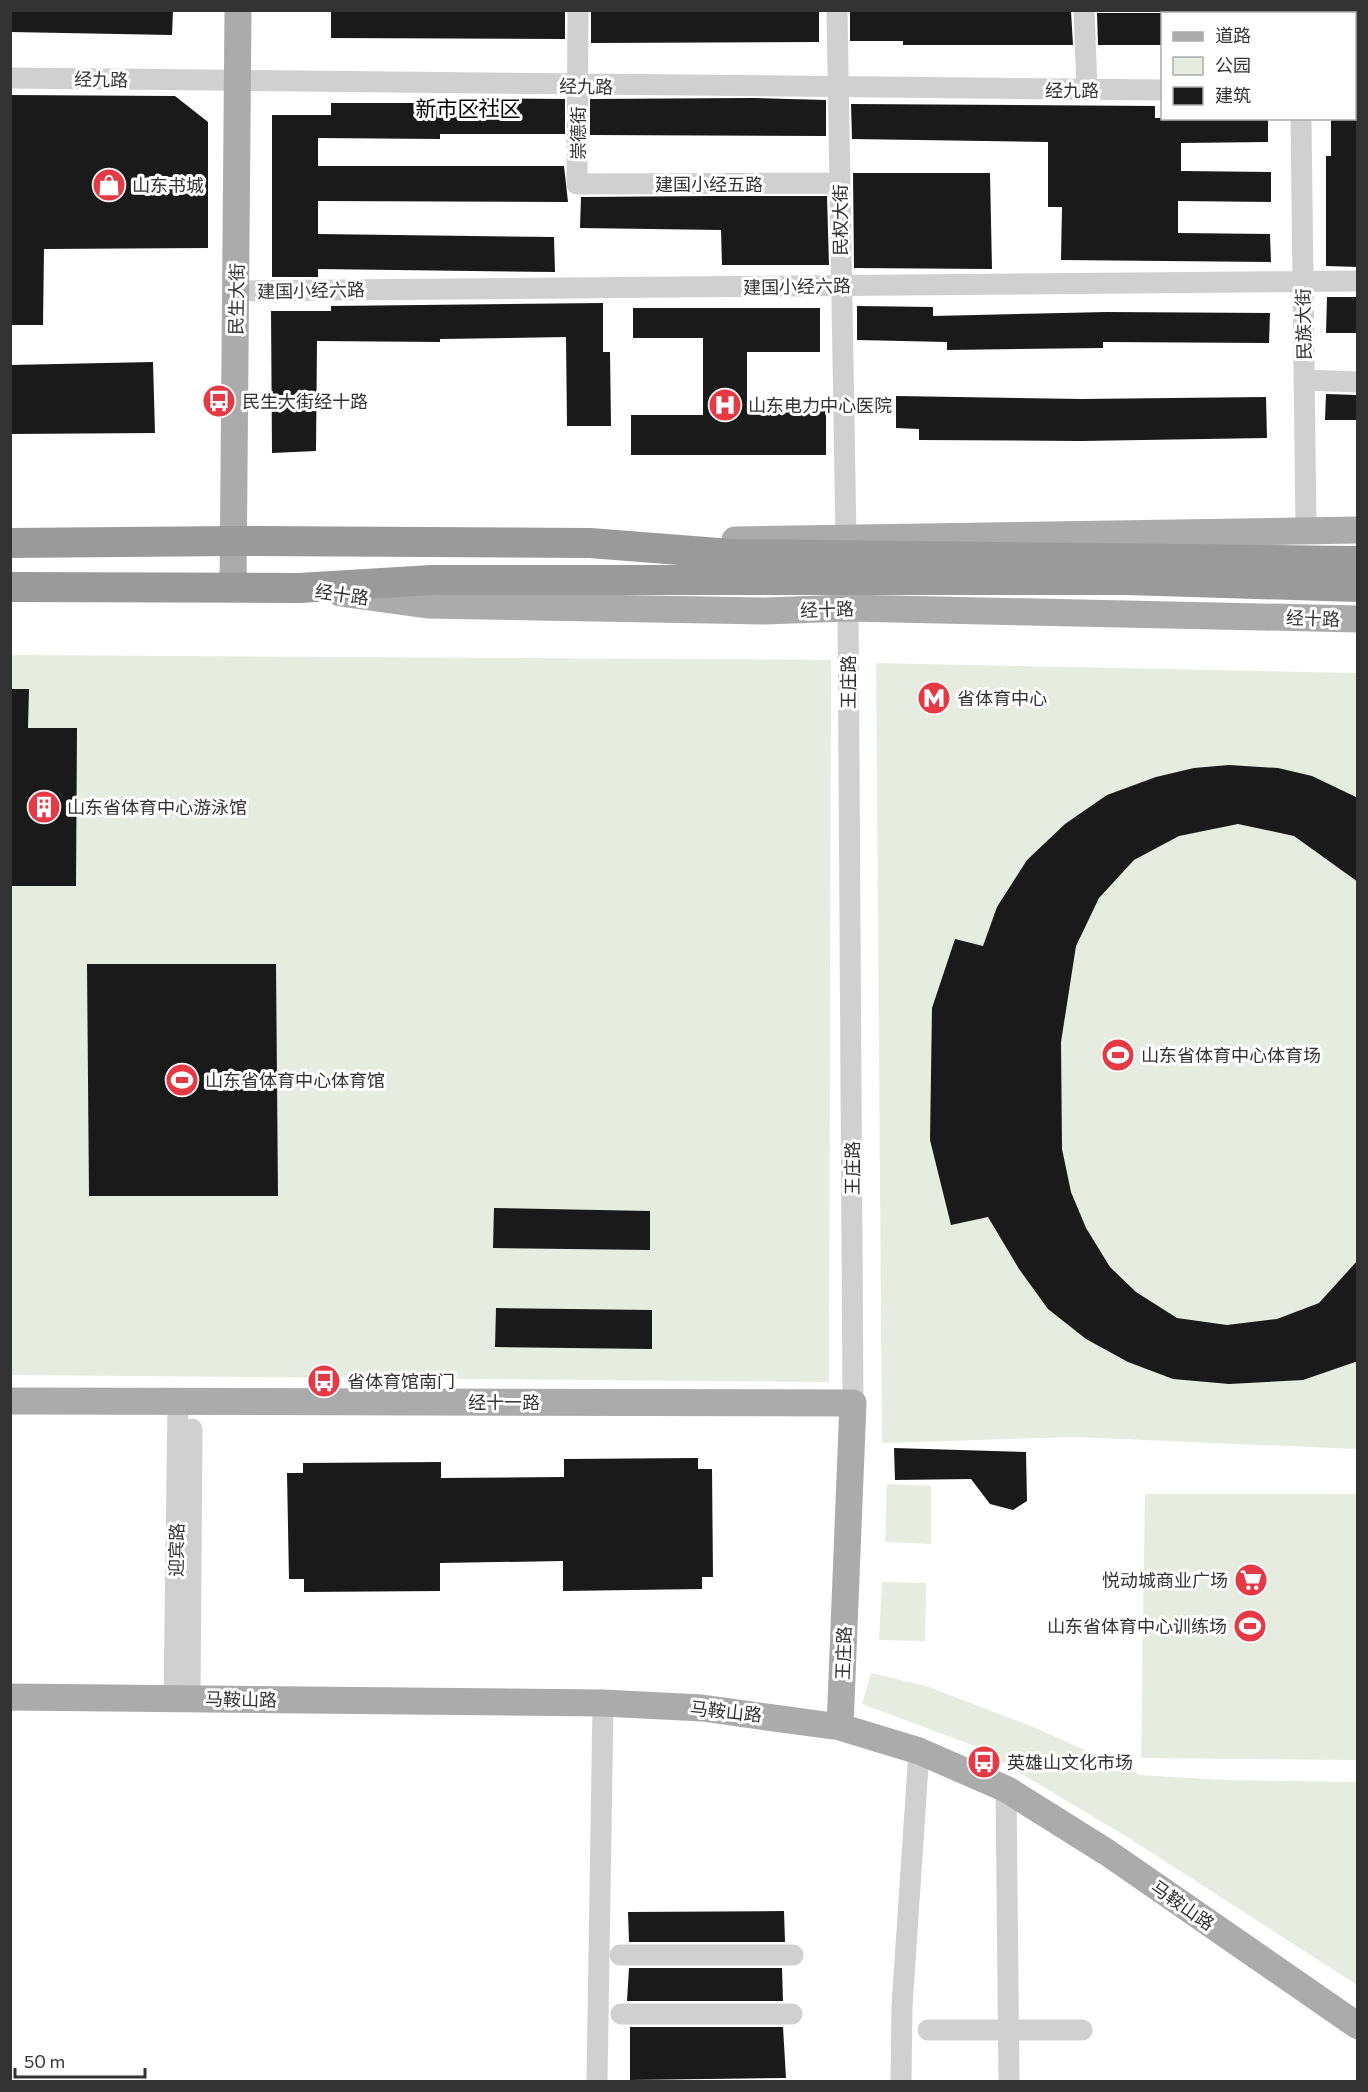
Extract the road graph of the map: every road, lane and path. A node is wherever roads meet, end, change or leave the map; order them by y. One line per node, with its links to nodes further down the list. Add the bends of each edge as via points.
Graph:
1 (238, 10): 6 (main road, 民生大街)
2 (578, 10): 7 (street, 崇德街)
3 (837, 10): 8 (street, 民权大街)
4 (1084, 10): 9 (street)
5 (10, 78): 6 (street, 经九路)
6 (238, 82): 7 (street, 经九路); 17 (main road, 民生大街)
7 (578, 86): 8 (street, 经九路); 13 (street, 崇德街)
8 (838, 89): 9 (street, 经九路); 12 (street, 民权大街)
9 (1088, 90): 10 (street, 经九路)
10 (1161, 90)
11 (1301, 120): 14 (street, 民族大街)
12 (840, 183): 13 (street, 建国小经五路); 16 (street, 民权大街)
13 (578, 184)
14 (1303, 281): 15 (street, 建国小经六路); 16 (street, 建国小经六路); 18 (street, 民族大街)
15 (1358, 281)
16 (841, 285): 17 (street, 建国小经六路); 22 (street, 民权大街)
17 (236, 291): 23 (main road, 民生大街)
18 (1304, 380): 19 (street); 20 (street, 民族大街)
19 (1358, 382)
20 (1306, 530): 21 (main road); 22 (main road)
21 (1357, 530)
22 (846, 538): 25 (main road)
23 (234, 541): 24 (highway); 25 (highway); 29 (main road, 民生大街)
24 (10, 543)
25 (590, 543): 26 (highway, via 731,554)
26 (1358, 561)
27 (10, 586): 29 (highway, 经十路)
28 (1358, 587): 30 (highway, 经十路, via 1126,580 432,580)
29 (233, 588): 30 (highway, 经十路)
30 (298, 588): 31 (main road, 经十路, via 427,605 765,611)
31 (848, 608): 32 (main road, 经十路); 35 (street, 王庄路)
32 (1357, 619)
33 (10, 1401): 34 (main road, 经十一路)
34 (185, 1401): 35 (main road, 经十一路); 37 (street, 迎宾路)
35 (853, 1404): 39 (main road, 王庄路)
36 (10, 1696): 37 (main road, 马鞍山路)
37 (182, 1699): 38 (main road, 马鞍山路)
38 (603, 1703): 39 (main road, 马鞍山路, via 711,1708); 50 (street)
39 (840, 1727): 40 (main road, 马鞍山路)
40 (919, 1751): 41 (main road, 马鞍山路); 51 (street, via 902,2006)
41 (1006, 1789): 46 (main road, 马鞍山路, via 1108,1853); 47 (street)
42 (620, 1955): 43 (street)
43 (793, 1955)
44 (621, 2014): 45 (street)
45 (792, 2014)
46 (1358, 2026)
47 (1009, 2029): 48 (street); 49 (street); 52 (street)
48 (928, 2030)
49 (1082, 2030)
50 (597, 2082)
51 (901, 2082)
52 (1010, 2082)

